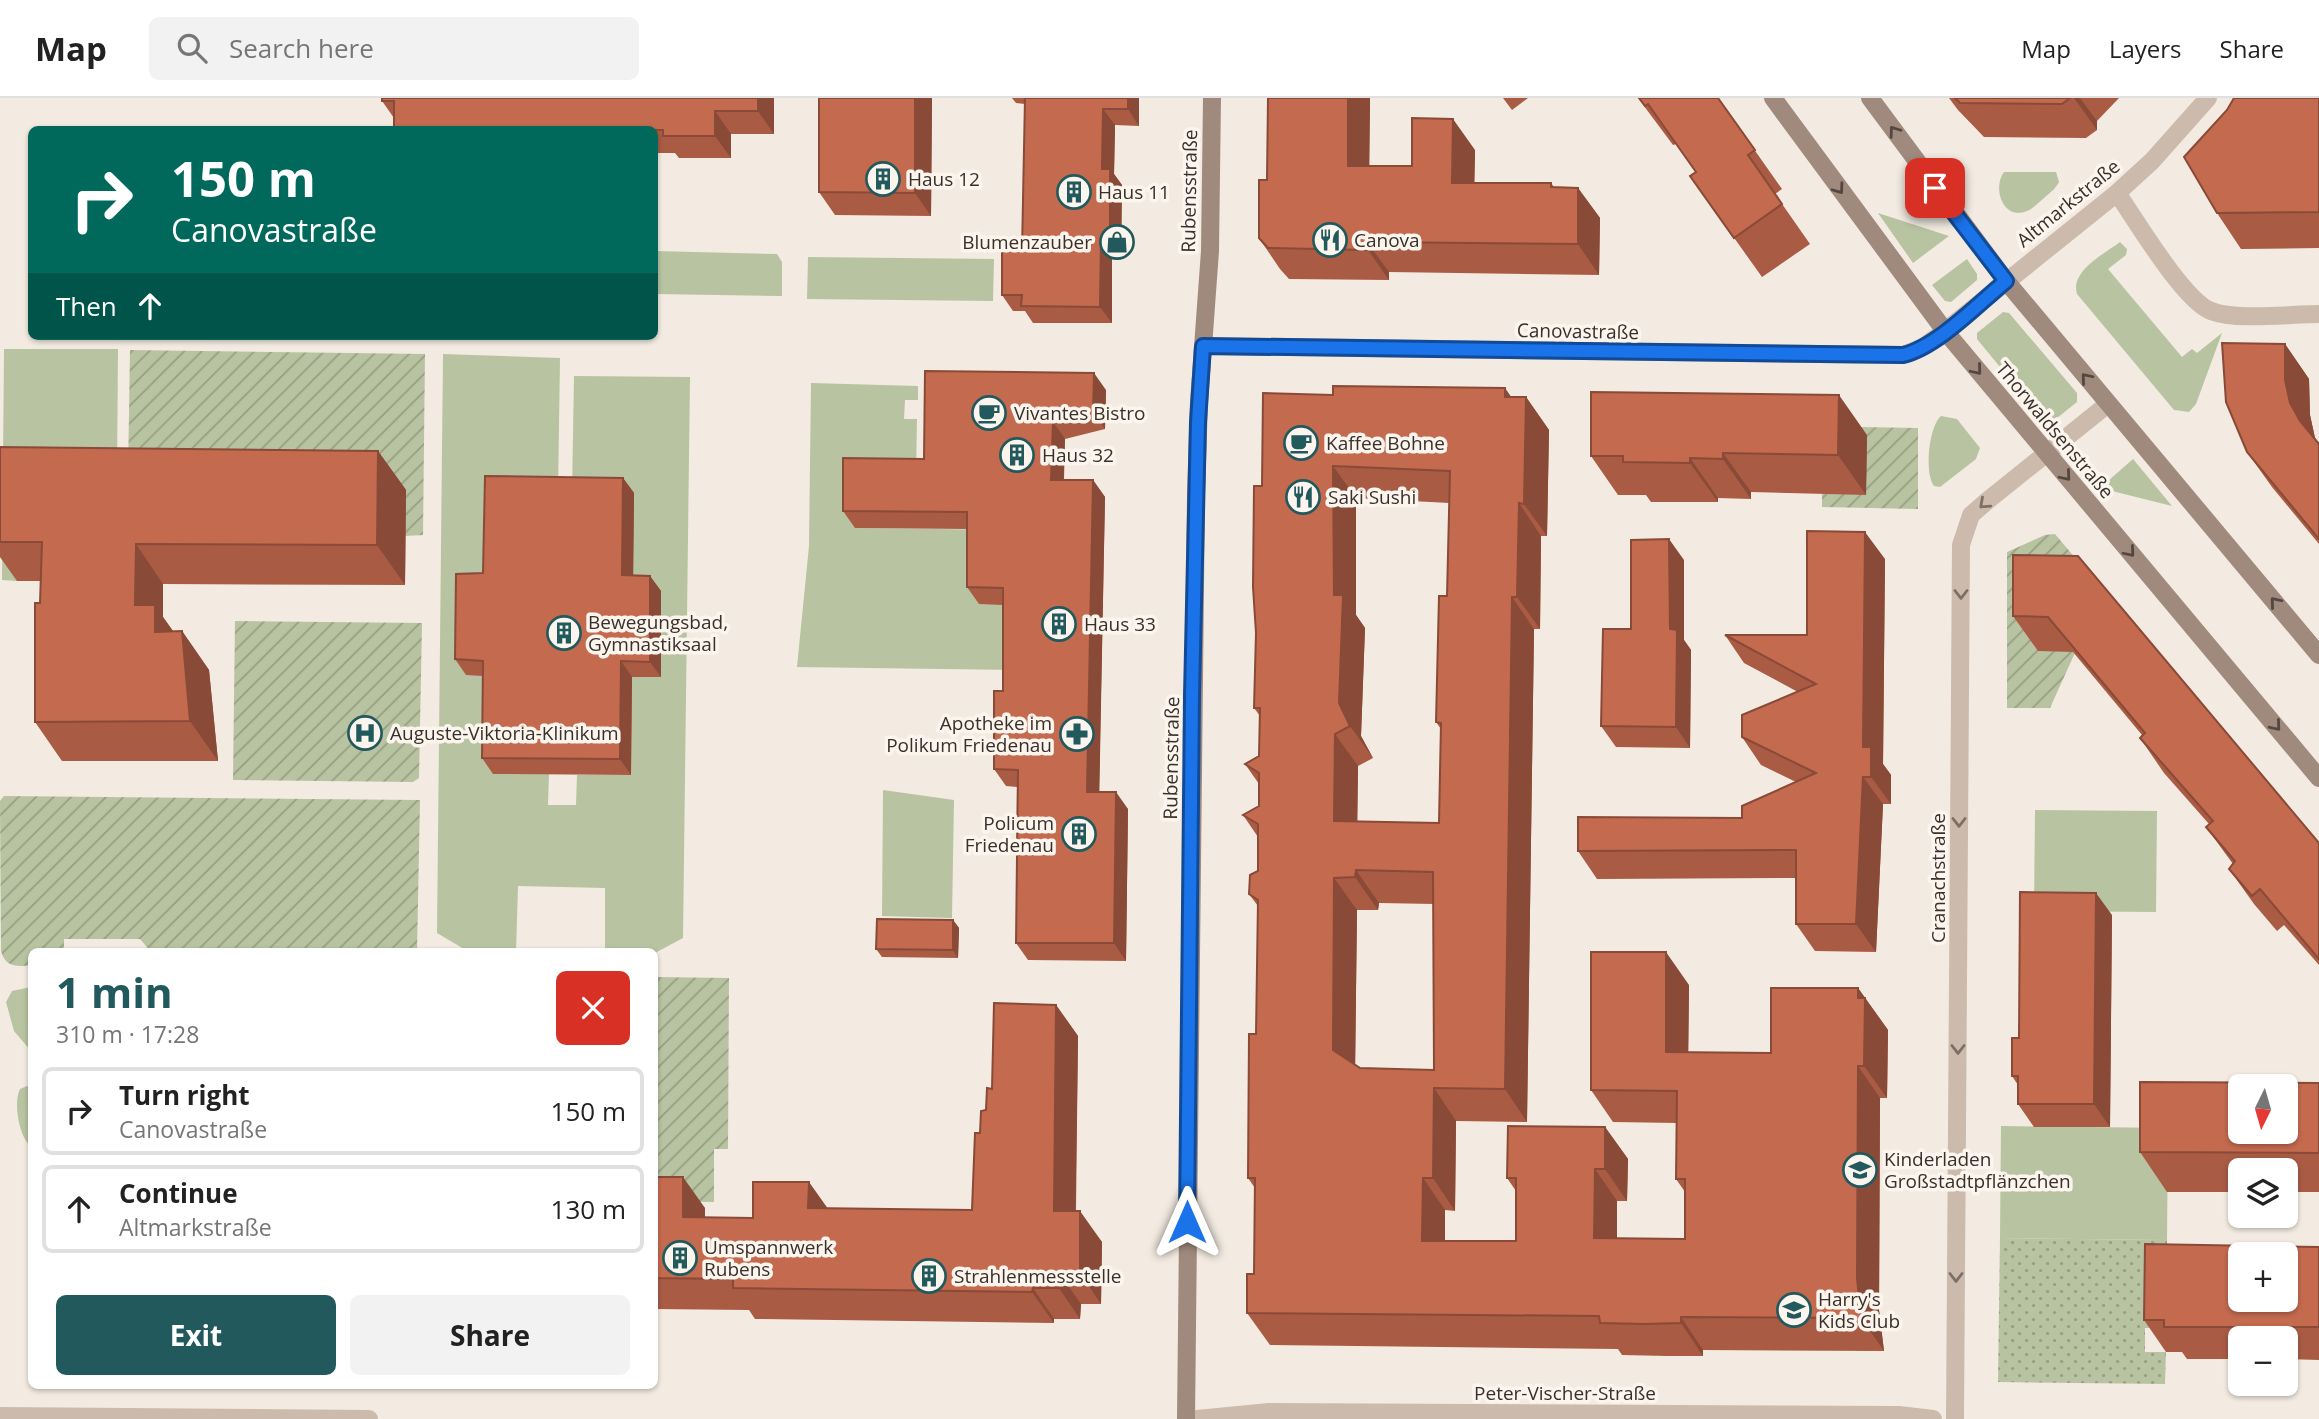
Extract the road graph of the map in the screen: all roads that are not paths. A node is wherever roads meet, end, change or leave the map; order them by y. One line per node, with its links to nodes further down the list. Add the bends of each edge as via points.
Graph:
1 (1212, 98): 9 (main road, Rubensstraße, via 1210,261)
2 (1773, 98): 8 (main road, Thorwaldsenstraße, one-way to 8)
3 (1871, 98): 6 (main road, one-way to 3)
4 (2207, 98): 5 (street, Altmarkstraße, via 2161,151)
5 (2116, 192): 6 (street, Altmarkstraße); 7 (street, via 2184,289 2210,311)
6 (2006, 281): 8 (street, Altmarkstraße); 10 (main road, one-way to 6)
7 (2319, 314)
8 (1945, 331): 9 (street, Canovastraße, via 1910,353 1880,357); 11 (main road, Thorwaldsenstraße, one-way to 11)
9 (1203, 346): 16 (main road, Rubensstraße, via 1192,696)
10 (2108, 404): 11 (street, Cranachstraße); 12 (main road, one-way to 10)
11 (2047, 453): 13 (main road, Thorwaldsenstraße, one-way to 13); 19 (street, Cranachstraße, one-way to 19, via 1971,516 1961,545)
12 (2319, 654)
13 (2319, 778)
14 (0, 1416): 15 (street)
15 (369, 1419)
16 (1185, 1419)
17 (1197, 1419): 18 (street, Peter-Vischer-Straße, via 1269,1412 1899,1415)
18 (1933, 1419)
19 (1955, 1419)

